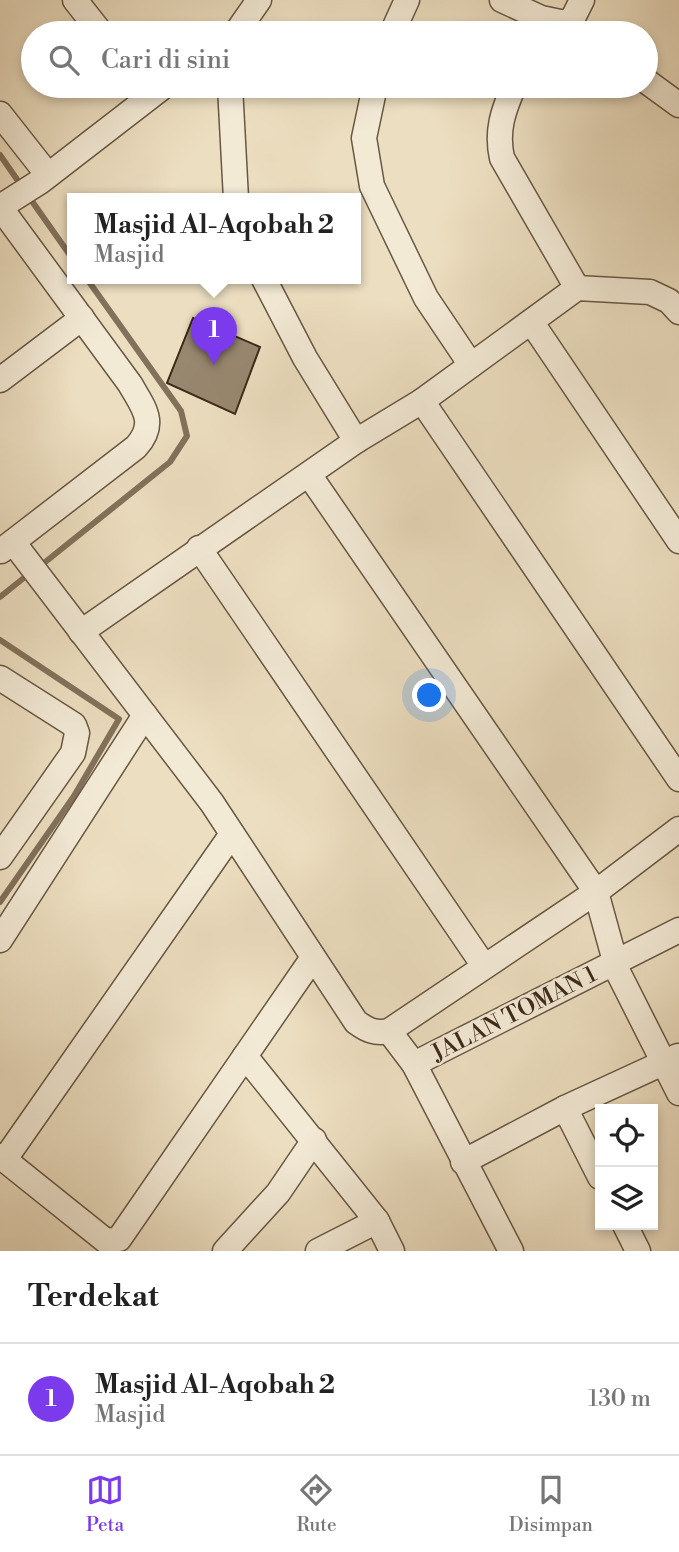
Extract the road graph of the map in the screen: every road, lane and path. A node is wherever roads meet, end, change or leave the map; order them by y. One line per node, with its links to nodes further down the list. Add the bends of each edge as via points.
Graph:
1 (75, 0): 6 (street)
2 (258, 0): 7 (street)
3 (407, 0): 8 (street)
4 (502, 0): 9 (street)
5 (582, 0): 10 (street)
6 (92, 21)
7 (244, 21)
8 (397, 21)
9 (543, 21)
10 (567, 21)
11 (658, 90): 16 (street)
12 (140, 98): 18 (street)
13 (231, 98): 19 (street)
14 (372, 98): 26 (street, via 363,138 372,186 426,298)
15 (509, 98): 22 (street, via 498,139 502,158)
16 (679, 105)
17 (0, 114): 18 (street)
18 (45, 178): 20 (street)
19 (236, 193)
20 (4, 205): 24 (street)
21 (267, 284): 29 (street)
22 (577, 288): 23 (street, via 650,292); 25 (street)
23 (679, 312)
24 (82, 318): 27 (street); 33 (street, via 130,384 146,414 146,436)
25 (532, 323): 26 (street); 31 (street)
26 (471, 365): 28 (street)
27 (0, 380)
28 (422, 401): 29 (street); 37 (street)
29 (356, 441): 30 (street)
30 (310, 475): 32 (street); 41 (street)
31 (679, 541)
32 (199, 548): 34 (street); 46 (street)
33 (12, 550): 34 (street)
34 (81, 632): 36 (street)
35 (0, 678): 40 (street, via 74,725 77,733 72,753)
36 (145, 715): 39 (street); 43 (street)
37 (679, 779)
38 (679, 829): 41 (street)
39 (232, 834): 44 (street); 54 (street)
40 (0, 857)
41 (596, 892): 45 (street); 46 (street)
42 (679, 930): 45 (street, JALAN TOMAN 1)
43 (0, 940)
44 (312, 959): 47 (street, via 356,1022 379,1034); 48 (street)
45 (614, 962): 49 (street); 50 (street, JALAN TOMAN 1)
46 (484, 966): 47 (street)
47 (389, 1031): 50 (street)
48 (245, 1056): 53 (street); 54 (street, via 119,1239 106,1241)
49 (671, 1060): 51 (street); 52 (street)
50 (414, 1064): 55 (street)
51 (679, 1093)
52 (565, 1108): 55 (street); 56 (street)
53 (314, 1140): 57 (street); 59 (street, via 278,1193)
54 (3, 1158)
55 (463, 1161): 62 (street)
56 (595, 1167)
57 (377, 1222): 60 (street); 61 (street)
58 (628, 1230): 63 (street)
59 (225, 1251)
60 (318, 1251)
61 (392, 1251)
62 (511, 1251)
63 (638, 1251)

